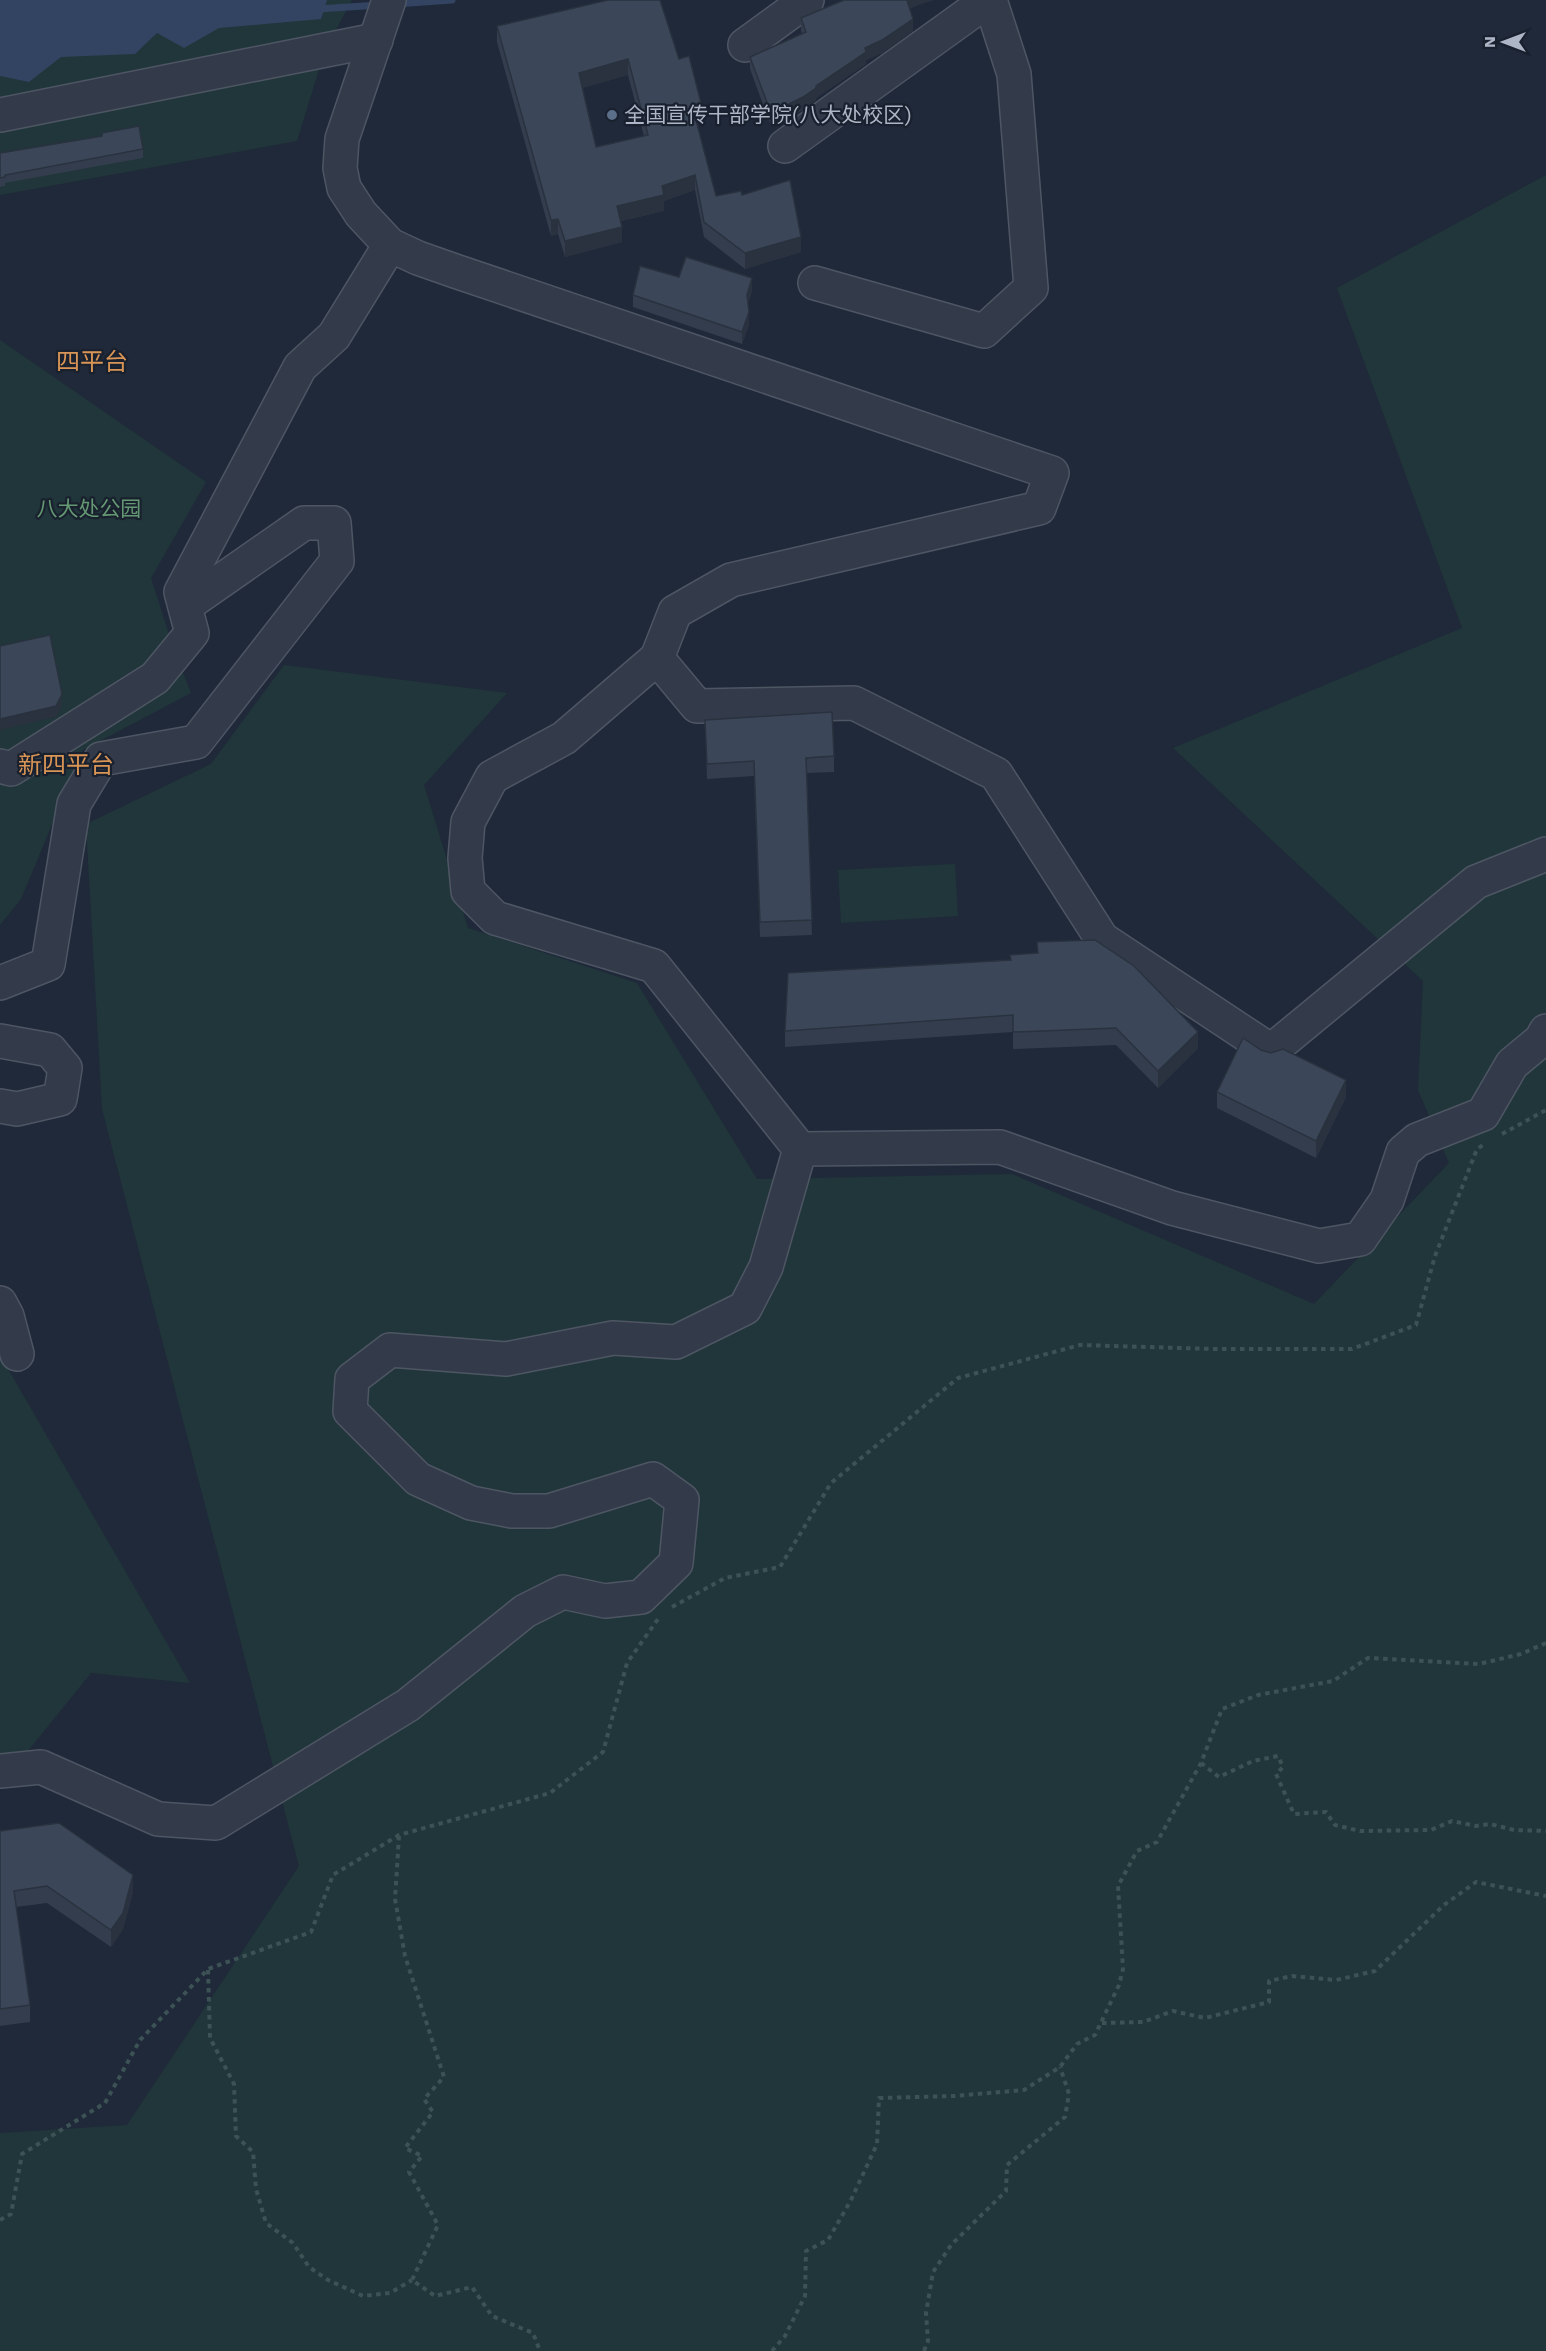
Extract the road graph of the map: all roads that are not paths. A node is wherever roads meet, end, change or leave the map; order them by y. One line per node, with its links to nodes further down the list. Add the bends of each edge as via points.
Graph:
1 (807, 0): 4 (street)
2 (989, 0): 6 (street); 8 (street, via 1014,74 1031,288 984,331)
3 (383, 17): 5 (street); 7 (street, via 342,139 340,168 344,188 361,214)
4 (745, 45)
5 (0, 115)
6 (785, 146)
7 (390, 244): 9 (street, via 334,336 300,367 182,592); 10 (street, via 455,271 1052,473 1039,508 731,580 675,612)
8 (815, 283)
9 (185, 606): 11 (street, via 192,633 155,678 11,769); 13 (street, via 304,523 334,523 337,561 196,742 101,759 74,804 48,964)
10 (657, 658): 12 (street, via 697,706 854,703 996,774 1102,939 1271,1052 1476,882); 17 (street, via 564,738 492,777 468,822 468,891 495,918 654,966)
11 (0, 766)
12 (1546, 854)
13 (0, 983)
14 (1546, 1031): 17 (street, via 1512,1064 1483,1114 1418,1140 1403,1152 1387,1200 1360,1239 1319,1246 1172,1208 1000,1147)
15 (0, 1041): 16 (street, via 50,1050 65,1068 60,1099 17,1108)
16 (0, 1106)
17 (800, 1149): 20 (street, via 766,1267 745,1308 676,1342 612,1338 506,1359 390,1350 352,1379 350,1412 418,1479 471,1503 512,1511 549,1511 653,1479 682,1500 676,1563 641,1597 604,1601 563,1592 525,1611 408,1705 216,1823 158,1819 41,1767)
18 (0, 1303): 19 (street)
19 (17, 1354)
20 (0, 1771)

